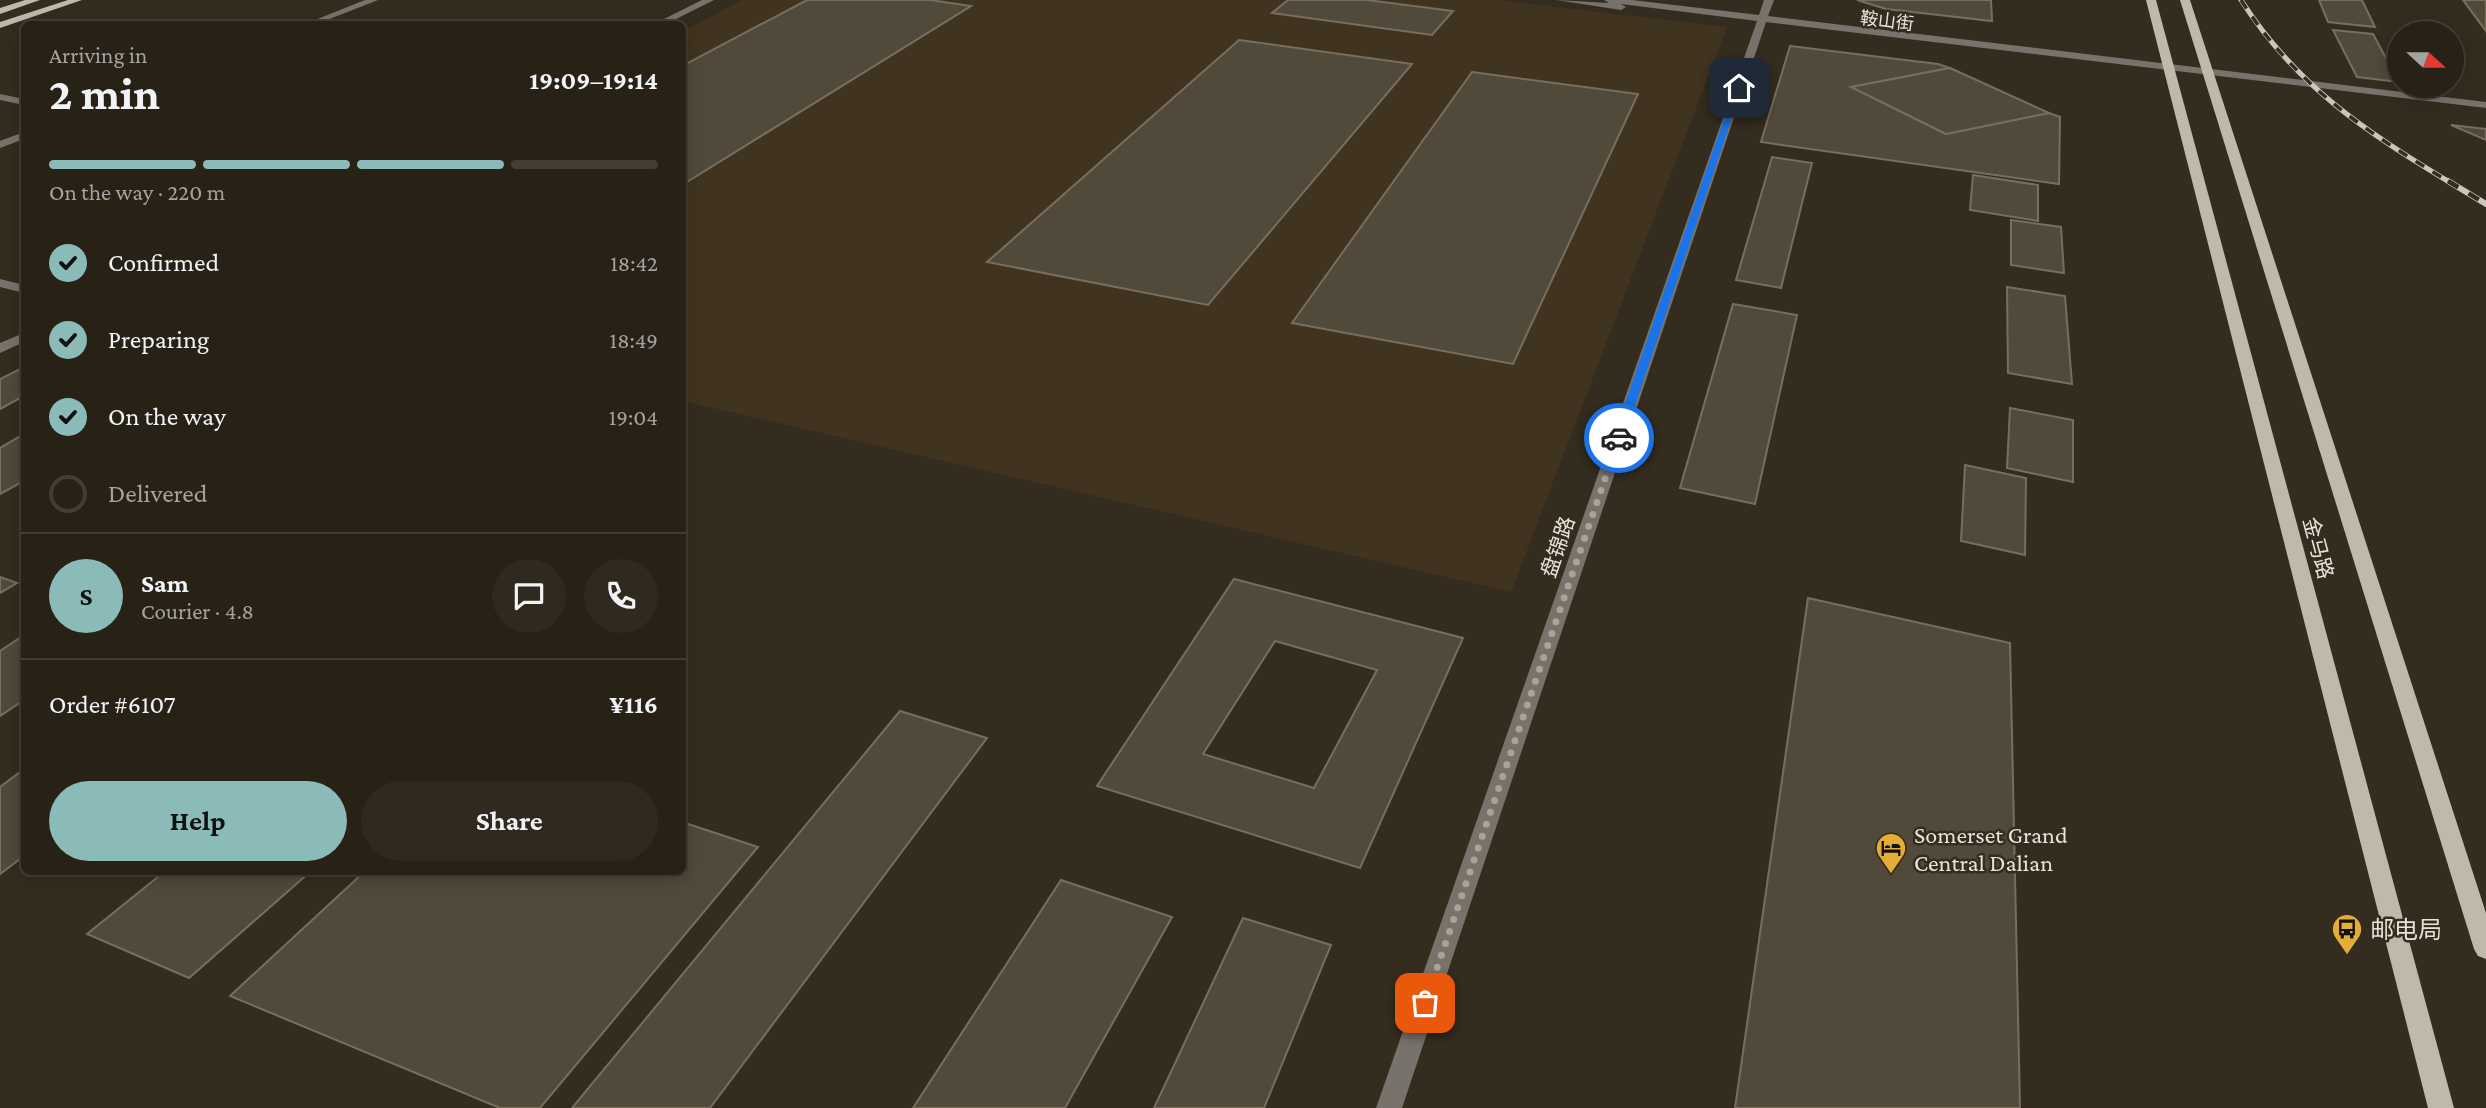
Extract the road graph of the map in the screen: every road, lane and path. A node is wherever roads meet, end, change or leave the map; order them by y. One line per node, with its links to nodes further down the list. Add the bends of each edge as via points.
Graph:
1 (36, 0): 11 (main road)
2 (57, 0): 12 (main road)
3 (77, 0): 16 (main road)
4 (373, 0): 13 (street)
5 (709, 0): 14 (street)
6 (1560, 0): 15 (street, 鞍山街)
7 (1609, 0): 15 (street, 鞍山街)
8 (1769, 0): 15 (street, 盘锦路)
9 (2151, 0): 17 (main road, 金马路)
10 (2186, 0): 18 (main road, 金马路)
11 (0, 11)
12 (0, 19)
13 (318, 21)
14 (665, 21)
15 (1761, 21): 17 (street, 鞍山街); 29 (street, 盘锦路)
16 (0, 25)
17 (2169, 69): 18 (street, 鞍山街); 30 (main road, 金马路)
18 (2209, 74): 21 (street, 鞍山街); 28 (main road, 金马路)
19 (0, 97): 20 (street)
20 (21, 101)
21 (2486, 105)
22 (21, 136): 23 (street)
23 (0, 145)
24 (0, 283): 25 (street)
25 (21, 288)
26 (21, 338): 27 (street)
27 (0, 349)
28 (2486, 949)
29 (1389, 1108)
30 (2441, 1108)

